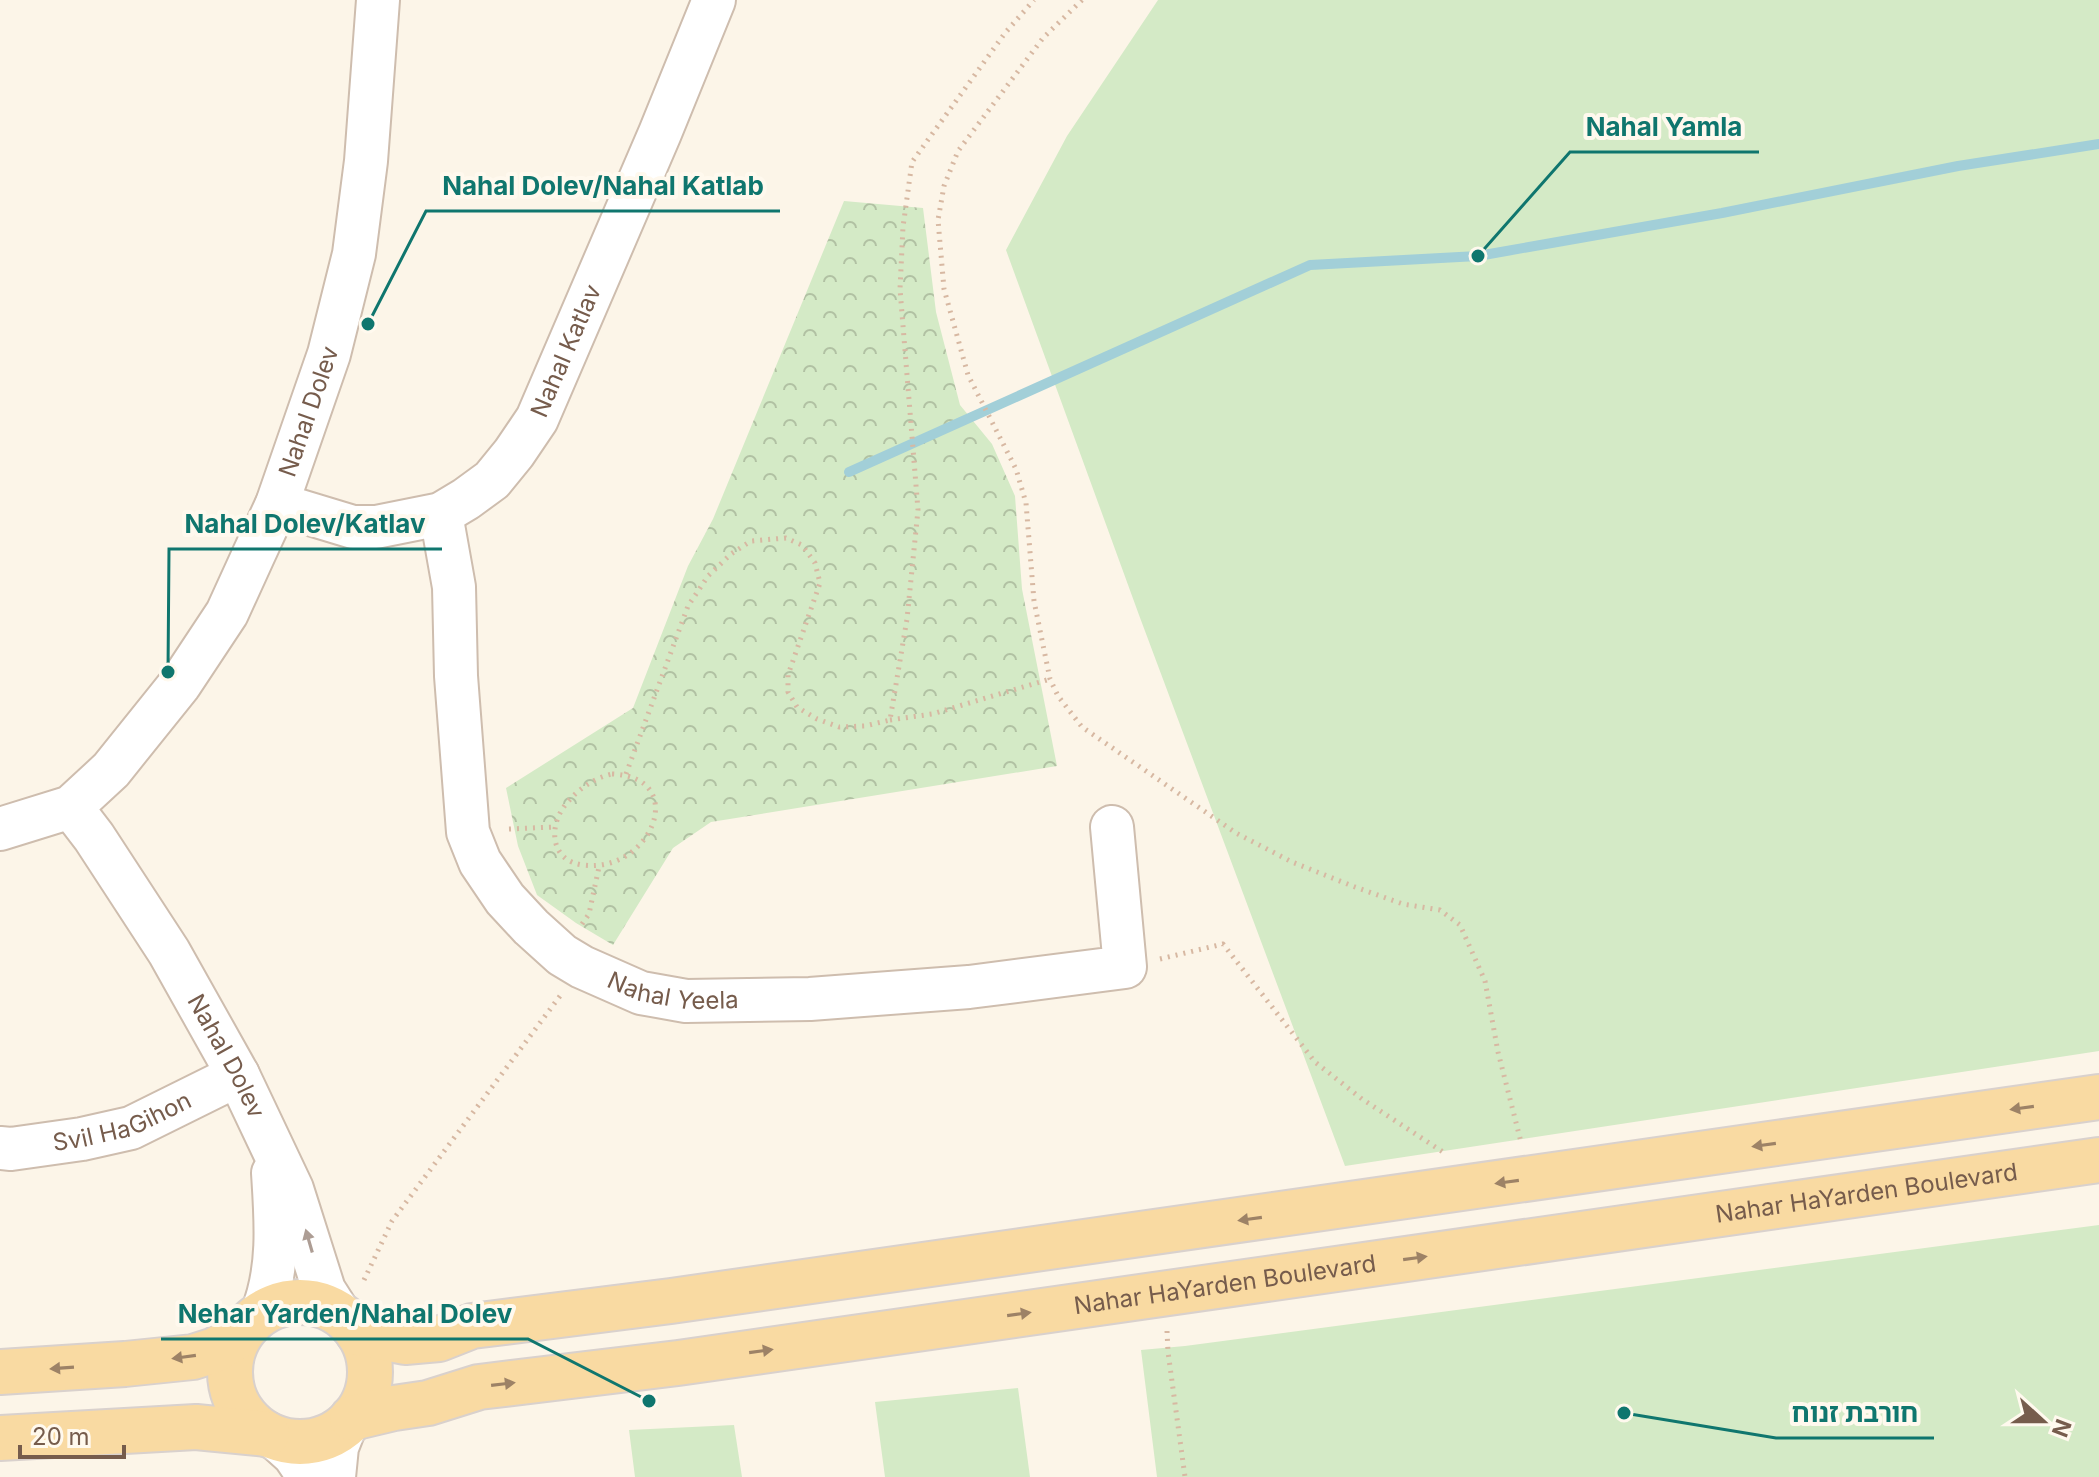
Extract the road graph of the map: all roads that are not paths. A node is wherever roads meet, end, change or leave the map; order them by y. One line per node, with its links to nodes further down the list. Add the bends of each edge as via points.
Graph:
1 (378, 0): 3 (street, Nahal Dolev, via 354,254 329,354)
2 (714, 0): 4 (street, Nahal Katlav, via 537,419 492,480)
3 (277, 504): 4 (street, Nahal Katlav, via 353,527); 5 (street, Nahal Dolev, via 227,613 180,684 111,770)
4 (441, 514): 6 (street, Nahal Yeela, via 454,587 468,832 505,899 572,961 641,993 686,1001 810,999 969,987 1125,967)
5 (71, 807): 7 (street, Nahal Dolev); 8 (street, Nahal Dolev, via 169,952)
6 (1112, 827)
7 (0, 829)
8 (238, 1075): 10 (street, Svil HaGihon, via 131,1128); 11 (street, Nahal Dolev)
9 (2099, 1097): 13 (main road, one-way to 13, via 472,1326 439,1339 405,1342)
10 (0, 1148)
11 (271, 1148): 13 (street, Nahal Dolev, one-way to 11, via 324,1290 292,1189); 14 (street, Nahal Dolev, via 276,1218 270,1293)
12 (2099, 1160): 16 (main road, Nahar HaYarden Boulevard, one-way to 12, via 479,1387)
13 (347, 1321): 14 (main road, via 325,1306 303,1301 281,1304); 16 (main road, via 364,1342 369,1362 363,1401)
14 (250, 1324): 15 (main road, one-way to 15, via 215,1350 193,1357); 17 (main road, via 231,1357 232,1389 241,1410)
15 (0, 1372)
16 (349, 1421): 17 (main road, via 312,1441); 20 (street, via 337,1447)
17 (271, 1436): 18 (main road, via 196,1427); 19 (street)
18 (0, 1438)
19 (309, 1477)
20 (334, 1477)

